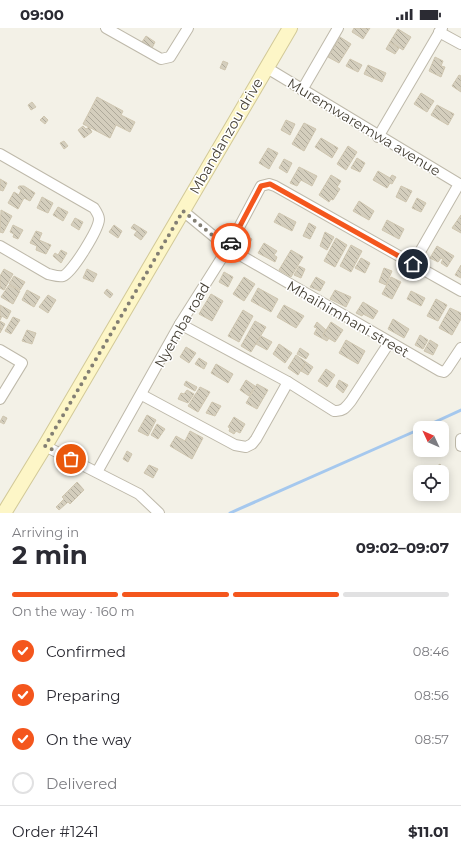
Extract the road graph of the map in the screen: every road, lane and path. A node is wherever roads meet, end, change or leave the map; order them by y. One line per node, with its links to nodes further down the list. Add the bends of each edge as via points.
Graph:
1 (106, 28): 2 (street, via 161,59 170,57)
2 (188, 28)
3 (290, 28): 7 (street, Mbandanzou drive)
4 (338, 28): 8 (street)
5 (441, 30): 6 (street); 9 (street)
6 (461, 44)
7 (267, 68): 8 (street, Muremwaremwa avenue); 12 (street, Mbandanzou drive, via 245,101)
8 (302, 90): 9 (street, Muremwaremwa avenue)
9 (378, 136): 11 (street, Muremwaremwa avenue)
10 (0, 154): 13 (street, via 94,208 99,218 98,227 75,264 64,275 48,274)
11 (460, 184): 15 (street)
12 (183, 211): 14 (street, Mhaihimhani street); 25 (street, Mbandanzou drive)
13 (0, 246)
14 (228, 248): 15 (street, Nyemba road, via 261,186 270,184); 17 (street, Nyemba road); 18 (street, Mhaihimhani street)
15 (413, 264): 16 (street)
16 (461, 291)
17 (180, 324): 21 (street); 22 (street, Nyemba road)
18 (389, 343): 19 (street, Mhaihimhani street, via 444,372); 21 (street, via 351,401 339,411 334,411)
19 (461, 348)
20 (0, 350): 23 (street, via 22,363)
21 (288, 382): 22 (street, via 256,440 246,448 235,445)
22 (142, 395): 27 (street, Nyemba road)
23 (0, 399)
24 (461, 439): 26 (street)
25 (45, 446): 27 (street); 28 (street, Mbandanzou drive)
26 (461, 446)
27 (97, 472): 29 (street, via 139,494)
28 (4, 513)
29 (159, 513)

